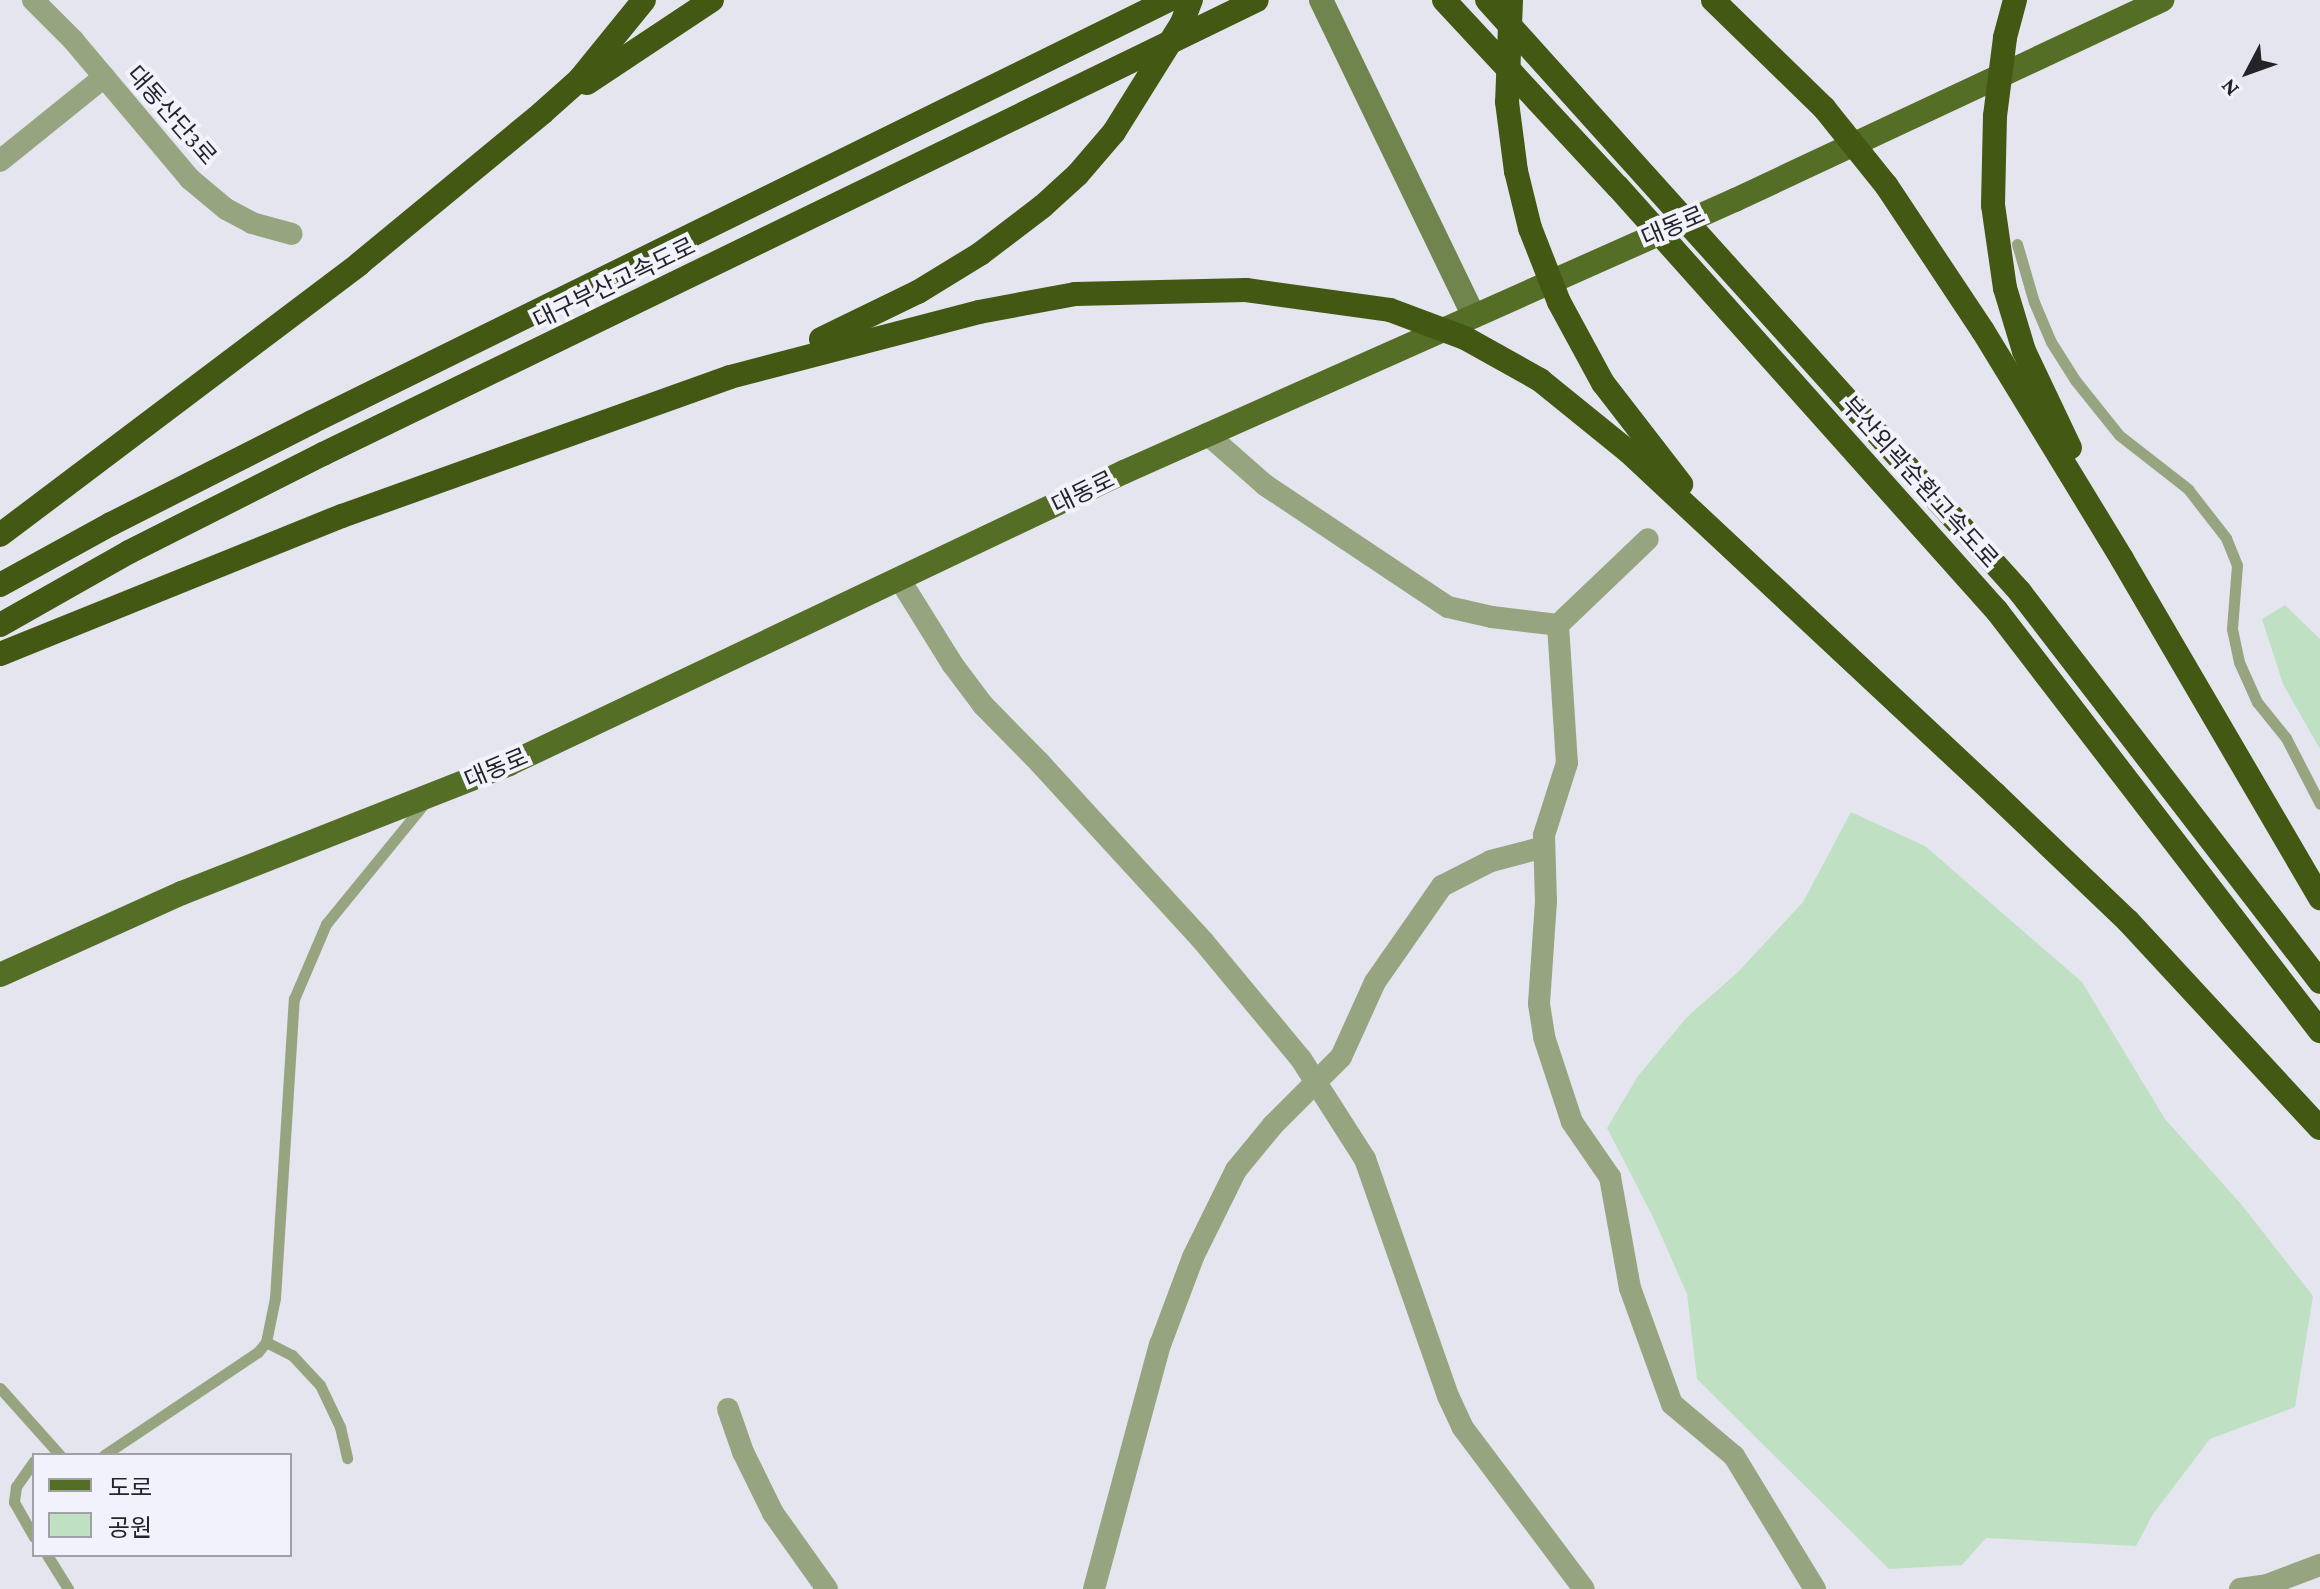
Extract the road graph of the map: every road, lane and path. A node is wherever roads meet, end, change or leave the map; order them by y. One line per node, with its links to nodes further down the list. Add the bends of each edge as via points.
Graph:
1 (33, 0): 14 (street, 대동산단3로)
2 (644, 0): 15 (highway, via 579,80)
3 (712, 0): 15 (highway)
4 (1169, 0): 26 (highway, 대구부산고속도로, via 353,401)
5 (1191, 0): 20 (highway, bridge, via 1114,132 1043,206 918,292)
6 (1257, 0): 27 (highway, 대구부산고속도로, via 295,468)
7 (1321, 0): 19 (street)
8 (1444, 0): 37 (highway, 부산외곽순환고속도로, bridge, via 1997,611)
9 (1487, 0): 36 (highway, 부산외곽순환고속도로, bridge, via 2020,592)
10 (1511, 0): 30 (highway, bridge, via 1507,102 1519,185 1559,302 1603,383 1690,496)
11 (1713, 0): 24 (highway, bridge, via 1824,108 1886,185 1983,331)
12 (2015, 0): 24 (highway, bridge, via 1995,116 1993,205 2005,288 2024,351)
13 (2162, 0): 19 (main road, 대동로)
14 (104, 77): 16 (street); 17 (street, 대동산단3로, via 190,179 226,209)
15 (542, 113): 22 (highway, via 359,264)
16 (0, 161)
17 (292, 234)
18 (2017, 244): 32 (lane, via 2039,315 2075,380 2119,435 2188,489 2226,538 2237,565 2232,629 2239,662 2257,702 2286,738)
19 (1474, 316): 21 (main road, 대동로)
20 (730, 377): 29 (highway, via 342,516); 30 (highway, bridge, via 979,312 1075,294 1246,290 1390,310 1465,338 1540,380 1629,452)
21 (1207, 434): 25 (main road, 대동로); 28 (street, via 1265,485 1448,607)
22 (0, 535)
23 (1648, 539): 28 (street)
24 (2122, 559): 34 (highway)
25 (900, 580): 31 (main road, 대동로, via 509,764); 38 (street, via 983,705 1203,941)
26 (0, 585)
27 (0, 625)
28 (1558, 625): 33 (street, via 1567,763)
29 (0, 654)
30 (1915, 717): 39 (highway, bridge, via 2128,921)
31 (433, 794): 35 (main road, 대동로, via 182,893); 40 (lane, via 326,924 297,990 275,1298)
32 (2320, 804)
33 (1544, 847): 38 (street, via 1491,861 1442,886 1381,973 1353,1036); 56 (street, via 1539,1004 1544,1037 1572,1122 1610,1177 1630,1288 1658,1373 1681,1415 1734,1456)
34 (2320, 898)
35 (0, 975)
36 (2320, 982)
37 (2320, 1031)
38 (1318, 1084): 54 (street, via 1273,1125 1236,1170 1193,1257 1160,1345); 55 (street, via 1365,1159 1463,1428)
39 (2320, 1128)
40 (266, 1342): 46 (lane); 47 (lane, via 292,1355 320,1385 340,1427)
41 (0, 1388): 43 (lane)
42 (728, 1409): 53 (street, via 773,1513)
43 (49, 1445): 44 (lane); 45 (lane)
44 (42, 1453)
45 (58, 1453)
46 (107, 1453)
47 (347, 1458)
48 (32, 1464): 49 (lane, via 16,1487 14,1502)
49 (32, 1534)
50 (48, 1557): 52 (lane)
51 (2320, 1565): 57 (street)
52 (68, 1589)
53 (827, 1589)
54 (1094, 1589)
55 (1584, 1589)
56 (1815, 1589)
57 (2240, 1589)

